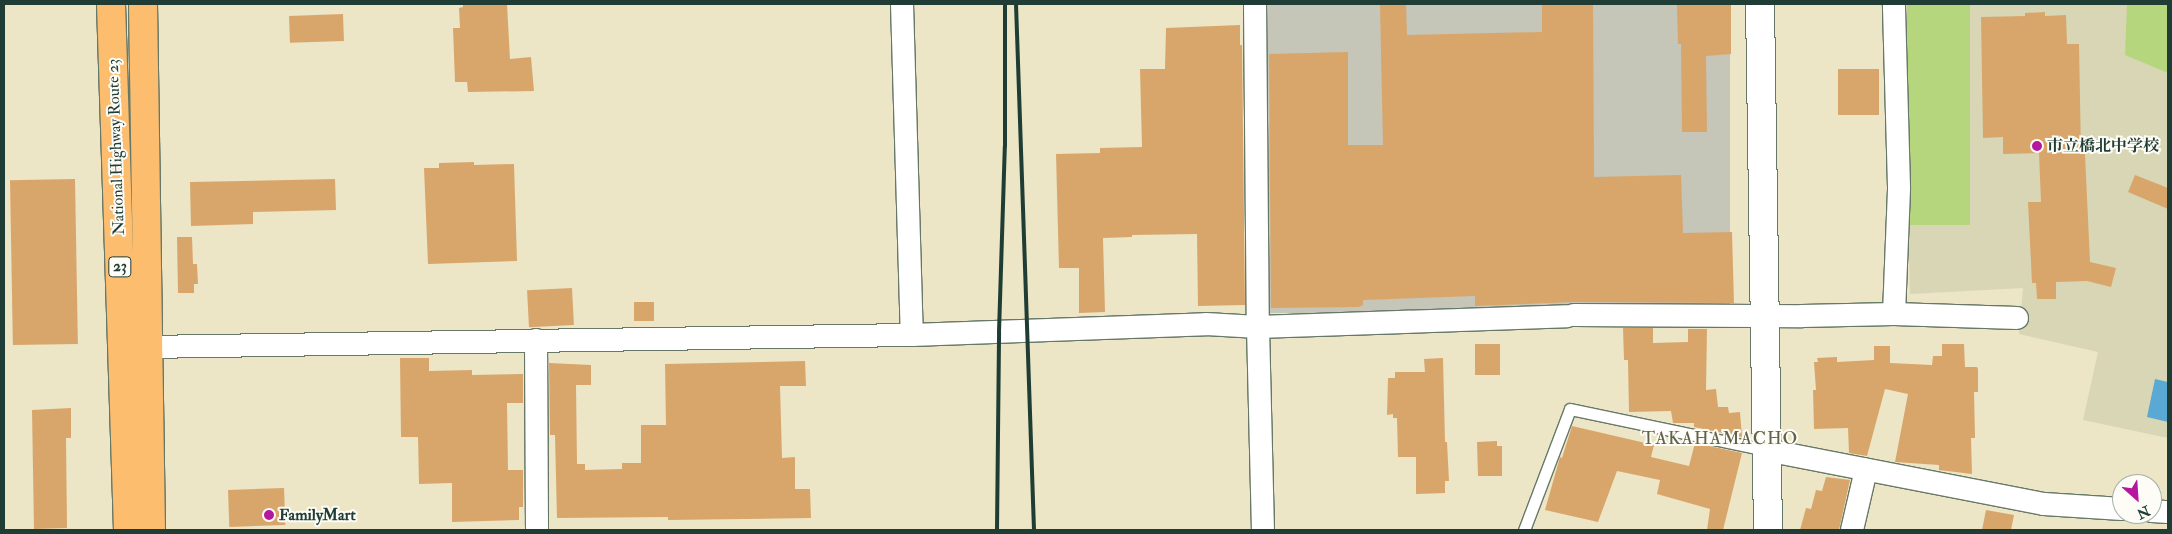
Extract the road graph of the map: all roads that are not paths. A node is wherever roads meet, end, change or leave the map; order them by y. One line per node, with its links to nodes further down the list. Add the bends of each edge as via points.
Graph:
1 (111, 4): 17 (highway, National Highway Route 23 / 23)
2 (143, 4): 13 (highway, National Highway Route 23 / 23)
3 (902, 4): 11 (street)
4 (1255, 4): 10 (street)
5 (1760, 4): 8 (street)
6 (1894, 4): 7 (street, via 1899,187)
7 (1894, 314): 8 (street); 9 (street)
8 (1765, 316): 10 (street, via 1570,315); 14 (street)
9 (2017, 318)
10 (1258, 327): 11 (street, via 1206,324); 20 (street)
11 (912, 335): 12 (street)
12 (536, 340): 13 (street); 19 (street)
13 (146, 347): 18 (highway, National Highway Route 23 / 23)
14 (1766, 450): 15 (street); 21 (lane, via 1570,408); 22 (street)
15 (1866, 470): 16 (street, via 2044,504); 23 (street)
16 (2112, 508)
17 (128, 530)
18 (151, 530)
19 (537, 530)
20 (1263, 530)
21 (1524, 530)
22 (1768, 530)
23 (1852, 530)

